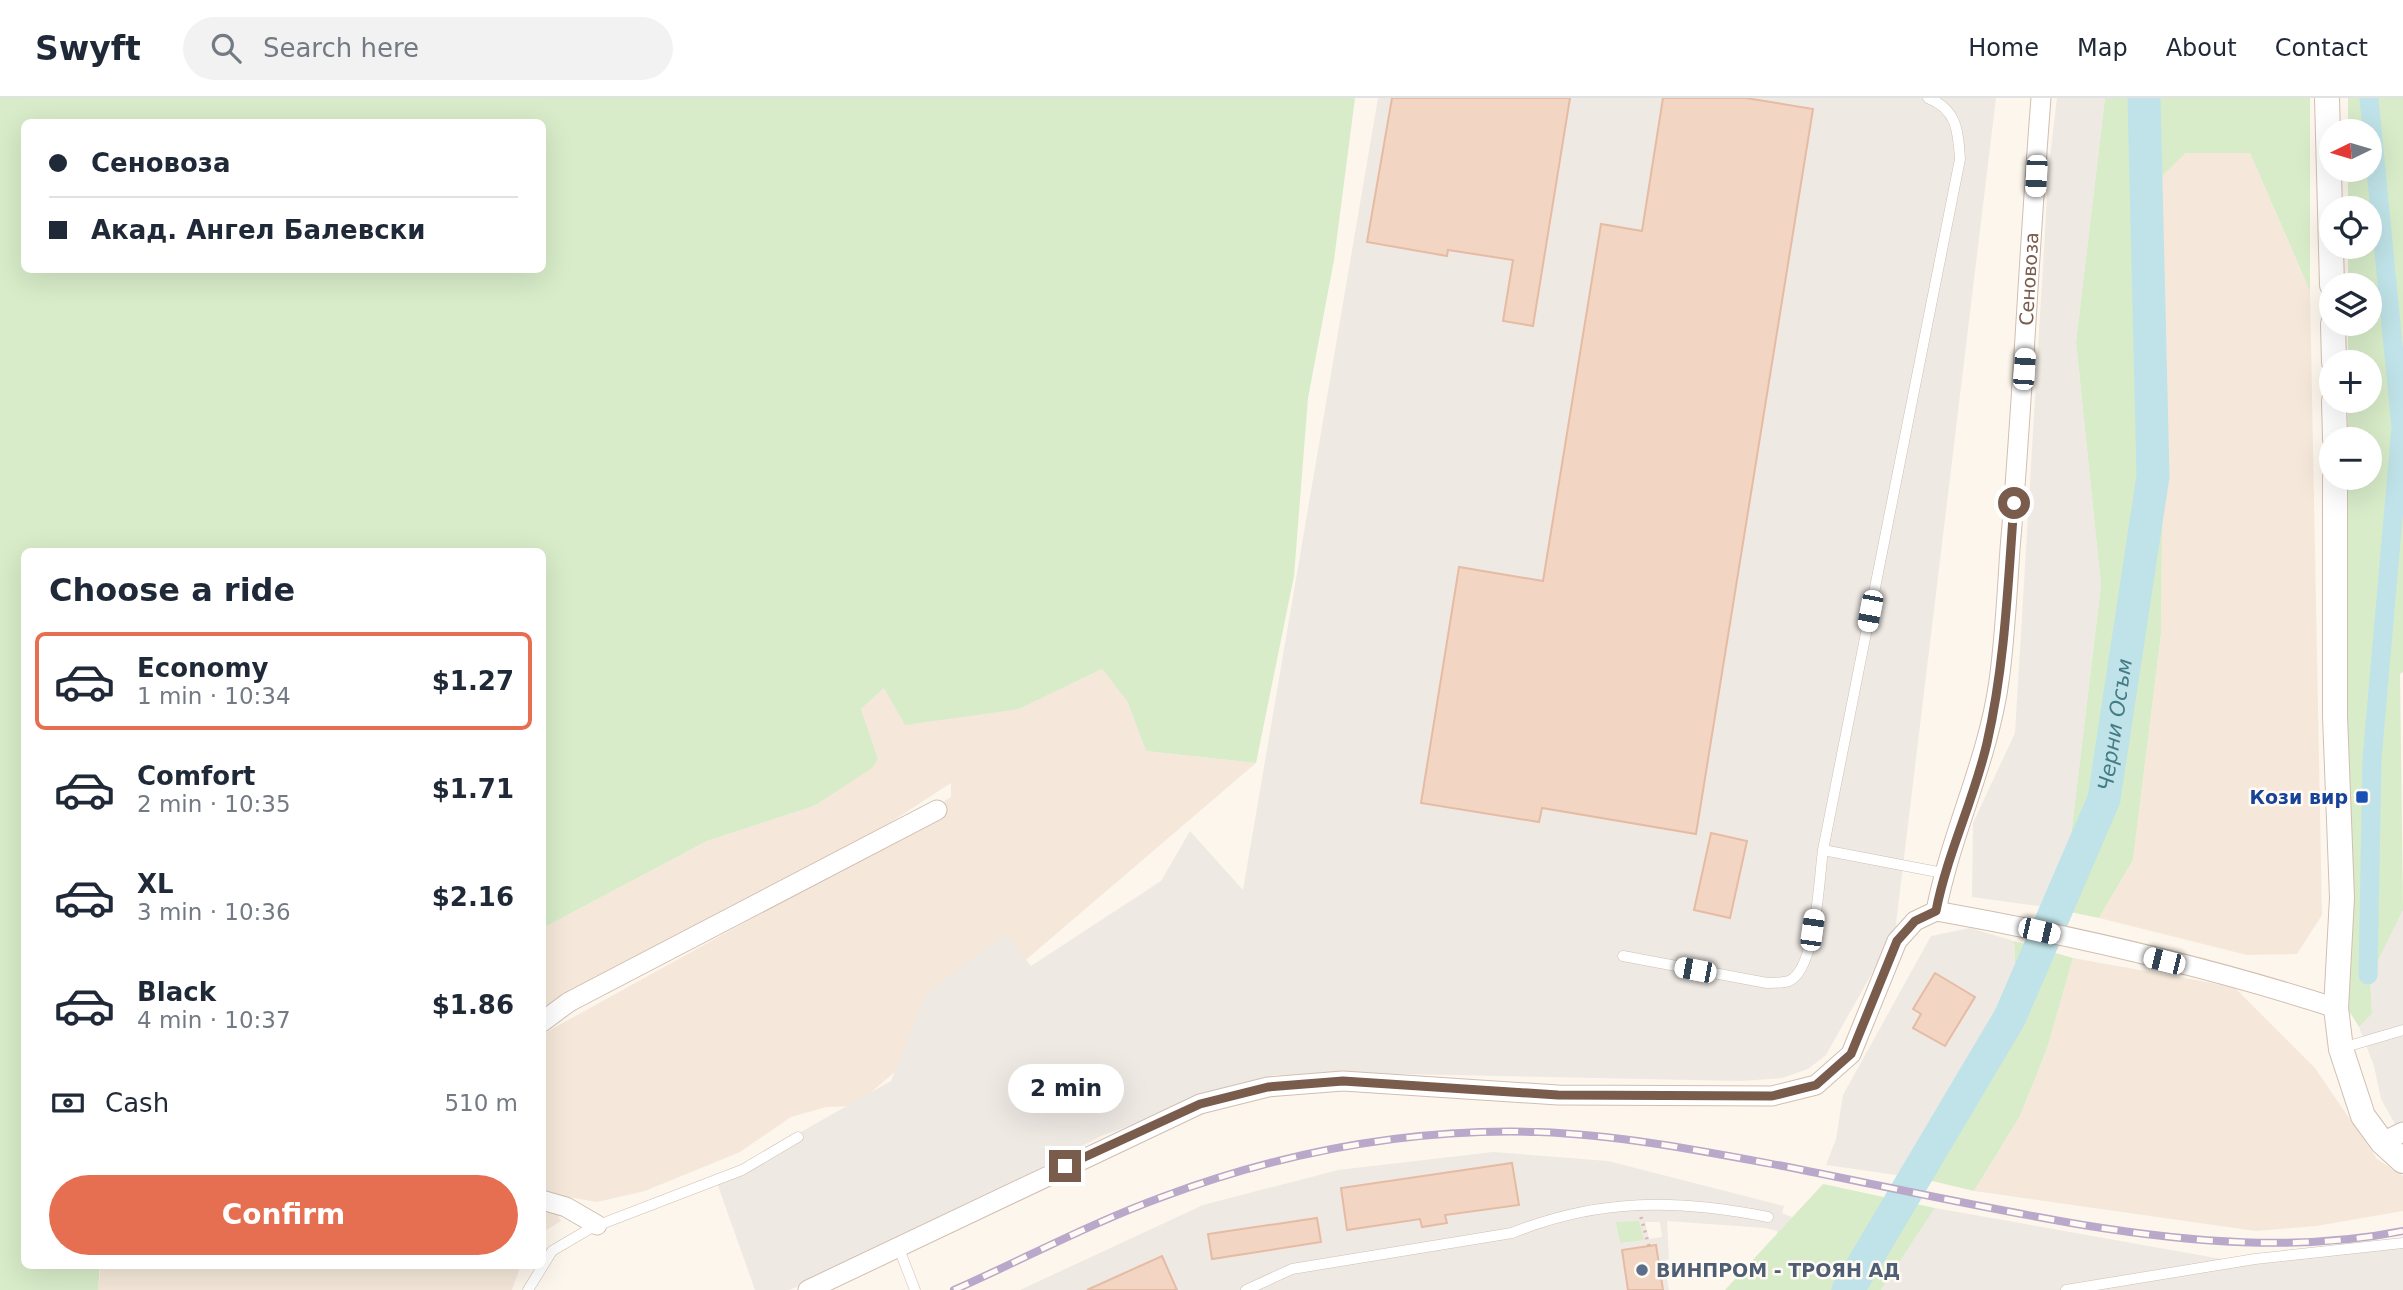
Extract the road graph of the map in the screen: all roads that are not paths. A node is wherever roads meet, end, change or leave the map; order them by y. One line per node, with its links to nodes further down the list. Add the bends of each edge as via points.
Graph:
1 (1927, 98): 7 (lane, via 1943,104 1957,123 1960,159)
2 (2041, 98): 8 (street, Сеновоза, via 1999,682 1987,745)
3 (2327, 101): 4 (street)
4 (2332, 273)
5 (2335, 490): 11 (street, via 2335,716 2342,898)
6 (937, 810): 12 (street, via 569,1002)
7 (1823, 850): 8 (lane); 10 (lane, via 1808,957 1789,981 1767,983)
8 (1943, 873): 9 (street, Сеновоза)
9 (1936, 911): 11 (street, via 2115,948); 22 (street, via 1915,921 1897,941 1851,1054 1816,1085 1772,1096 1558,1095 1343,1081 1268,1087 1200,1104)
10 (1623, 956)
11 (2336, 1008): 14 (street)
12 (546, 1019)
13 (2403, 1030): 14 (lane)
14 (2341, 1049): 16 (street, via 2363,1116)
15 (798, 1137): 20 (lane, via 742,1170)
16 (2393, 1137): 17 (street)
17 (2403, 1161)
18 (546, 1201): 20 (street)
19 (1768, 1217): 28 (lane, via 1720,1208 1638,1204 1545,1219 1512,1233 1292,1269)
20 (597, 1225): 23 (lane, via 552,1251)
21 (2403, 1243): 29 (lane, via 2255,1259)
22 (898, 1246): 26 (street); 27 (lane)
23 (546, 1261)
24 (541, 1269): 25 (lane)
25 (528, 1290)
26 (808, 1290)
27 (915, 1290)
28 (1246, 1290)
29 (2066, 1290)

